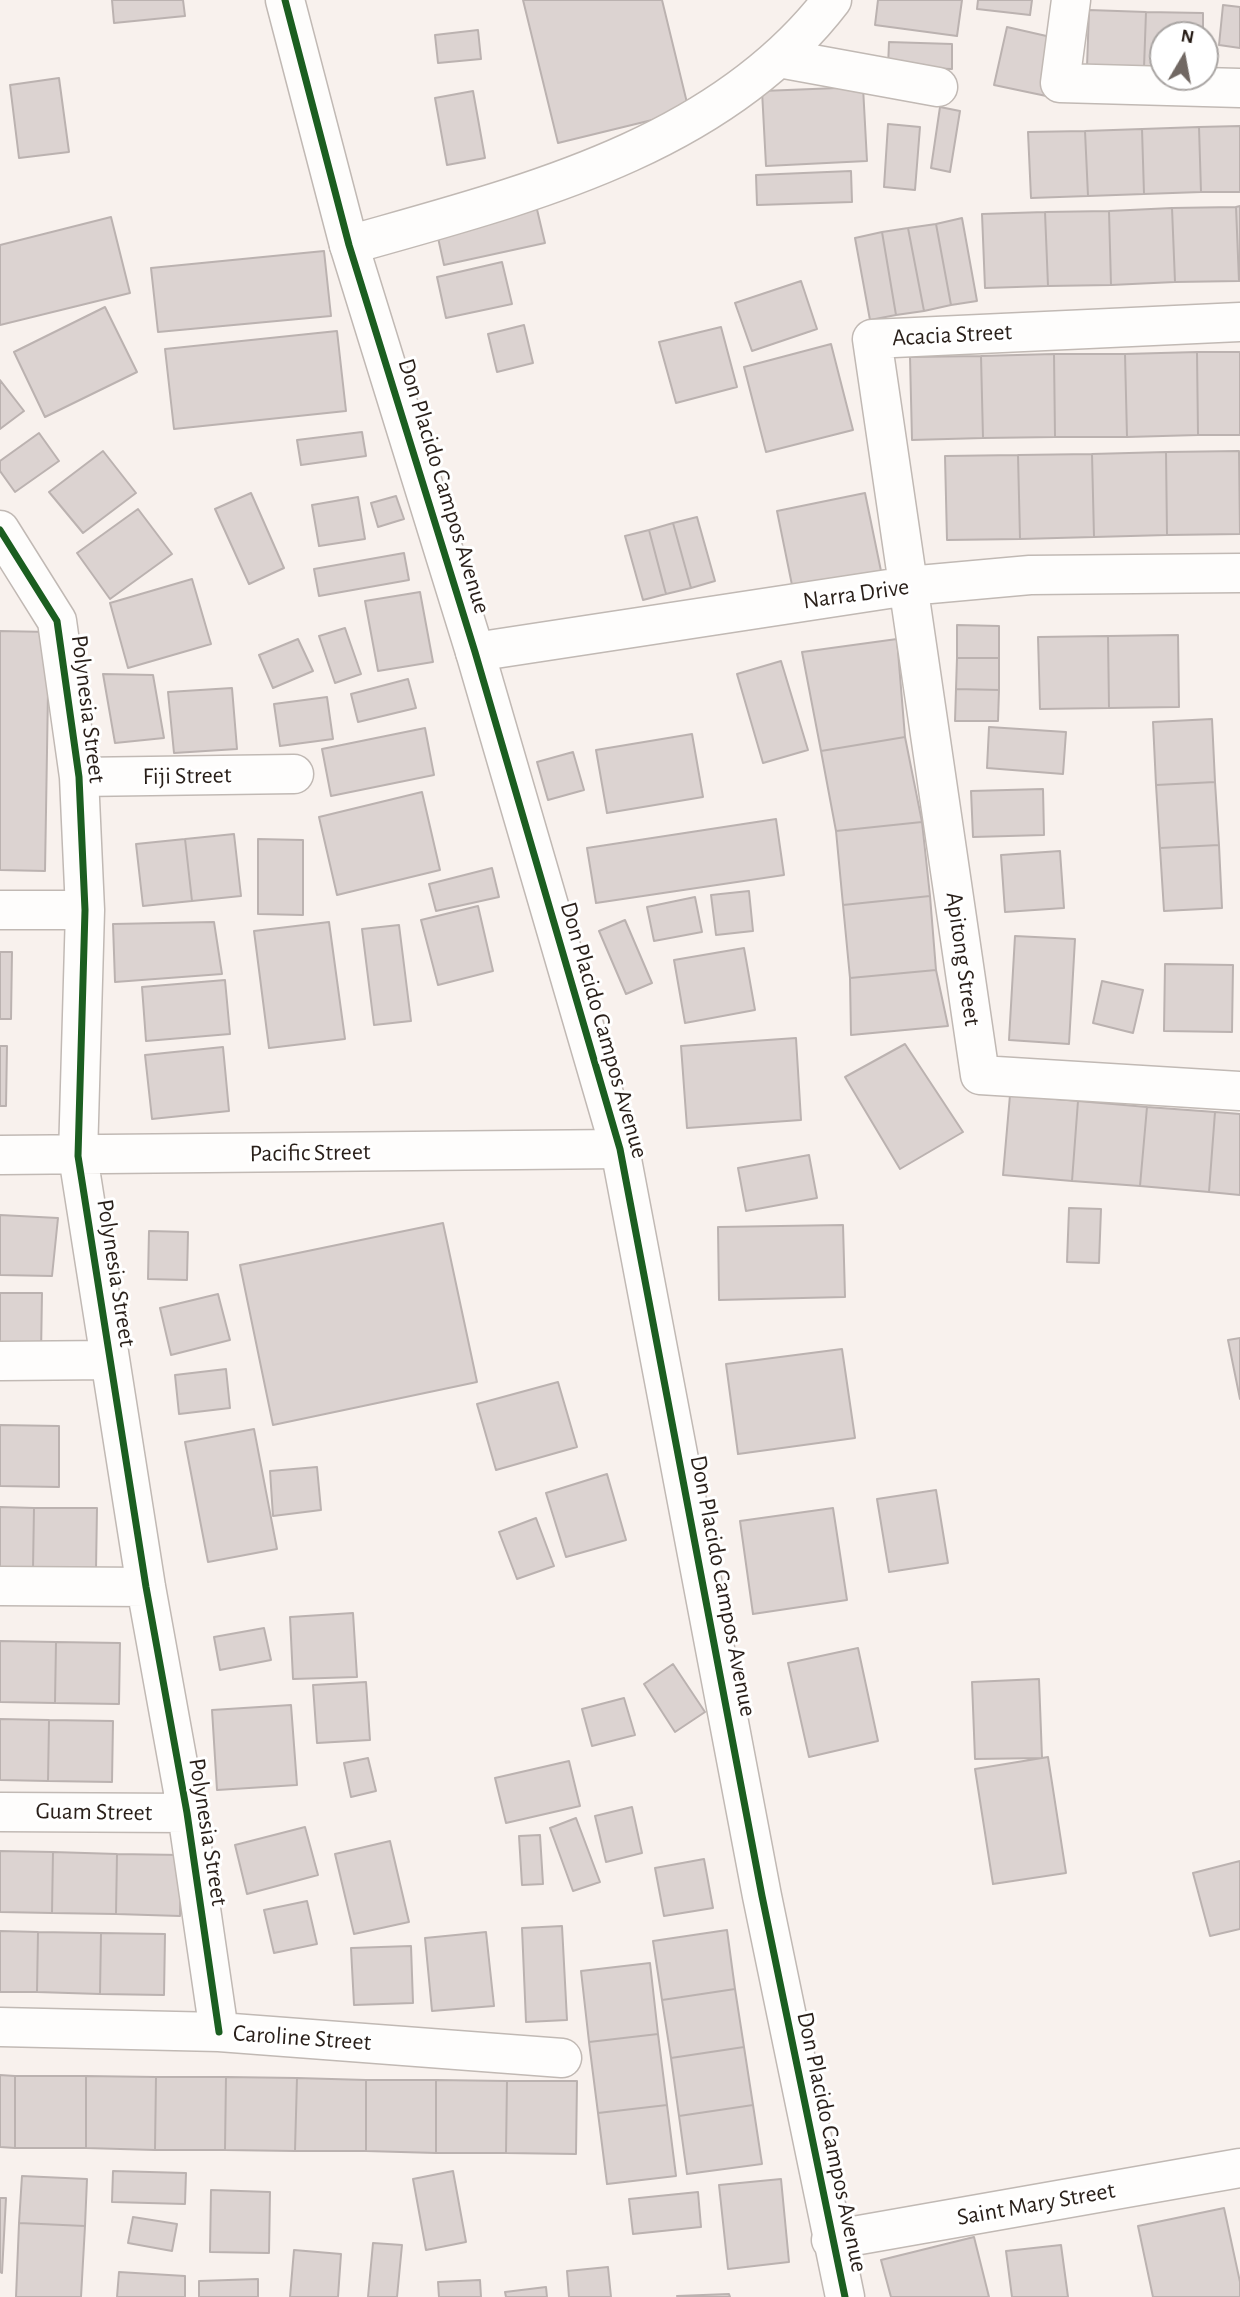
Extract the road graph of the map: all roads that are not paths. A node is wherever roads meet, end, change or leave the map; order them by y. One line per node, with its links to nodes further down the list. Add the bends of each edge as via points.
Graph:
1 (285, 0): 7 (street, Don Placido Campos Avenue)
2 (832, 0): 4 (street, via 805,36)
3 (1071, 0): 6 (street, via 1060,83)
4 (779, 58): 5 (street); 7 (street, via 696,118 573,178)
5 (939, 87)
6 (1240, 88)
7 (349, 245): 12 (street, Don Placido Campos Avenue)
8 (1240, 322): 11 (street, Acacia Street, via 872,339)
9 (0, 530): 14 (street, Polynesia Street, via 57,621)
10 (1240, 573): 11 (street, Narra Drive, via 1030,575)
11 (908, 586): 12 (street, Narra Drive); 17 (street, Apitong Street, via 980,1074)
12 (475, 652): 18 (street, Don Placido Campos Avenue)
13 (294, 774): 14 (street, Fiji Street)
14 (79, 777): 16 (street, Polynesia Street)
15 (0, 910): 16 (street)
16 (85, 910): 20 (street, Polynesia Street)
17 (1240, 1091)
18 (620, 1149): 20 (street, Pacific Street); 31 (street, Don Placido Campos Avenue)
19 (0, 1155): 20 (street, Pacific Street)
20 (78, 1156): 21 (street, Polynesia Street)
21 (110, 1360): 22 (street); 24 (street, Polynesia Street)
22 (0, 1361)
23 (0, 1586): 24 (street)
24 (146, 1587): 26 (street, Polynesia Street)
25 (0, 1812): 26 (street, Guam Street)
26 (187, 1813): 28 (street, Polynesia Street)
27 (0, 2027): 28 (street, Caroline Street)
28 (219, 2032): 29 (street, Caroline Street)
29 (562, 2059)
30 (1240, 2168): 31 (street, Saint Mary Street)
31 (831, 2240): 32 (street, Don Placido Campos Avenue)
32 (845, 2297)

